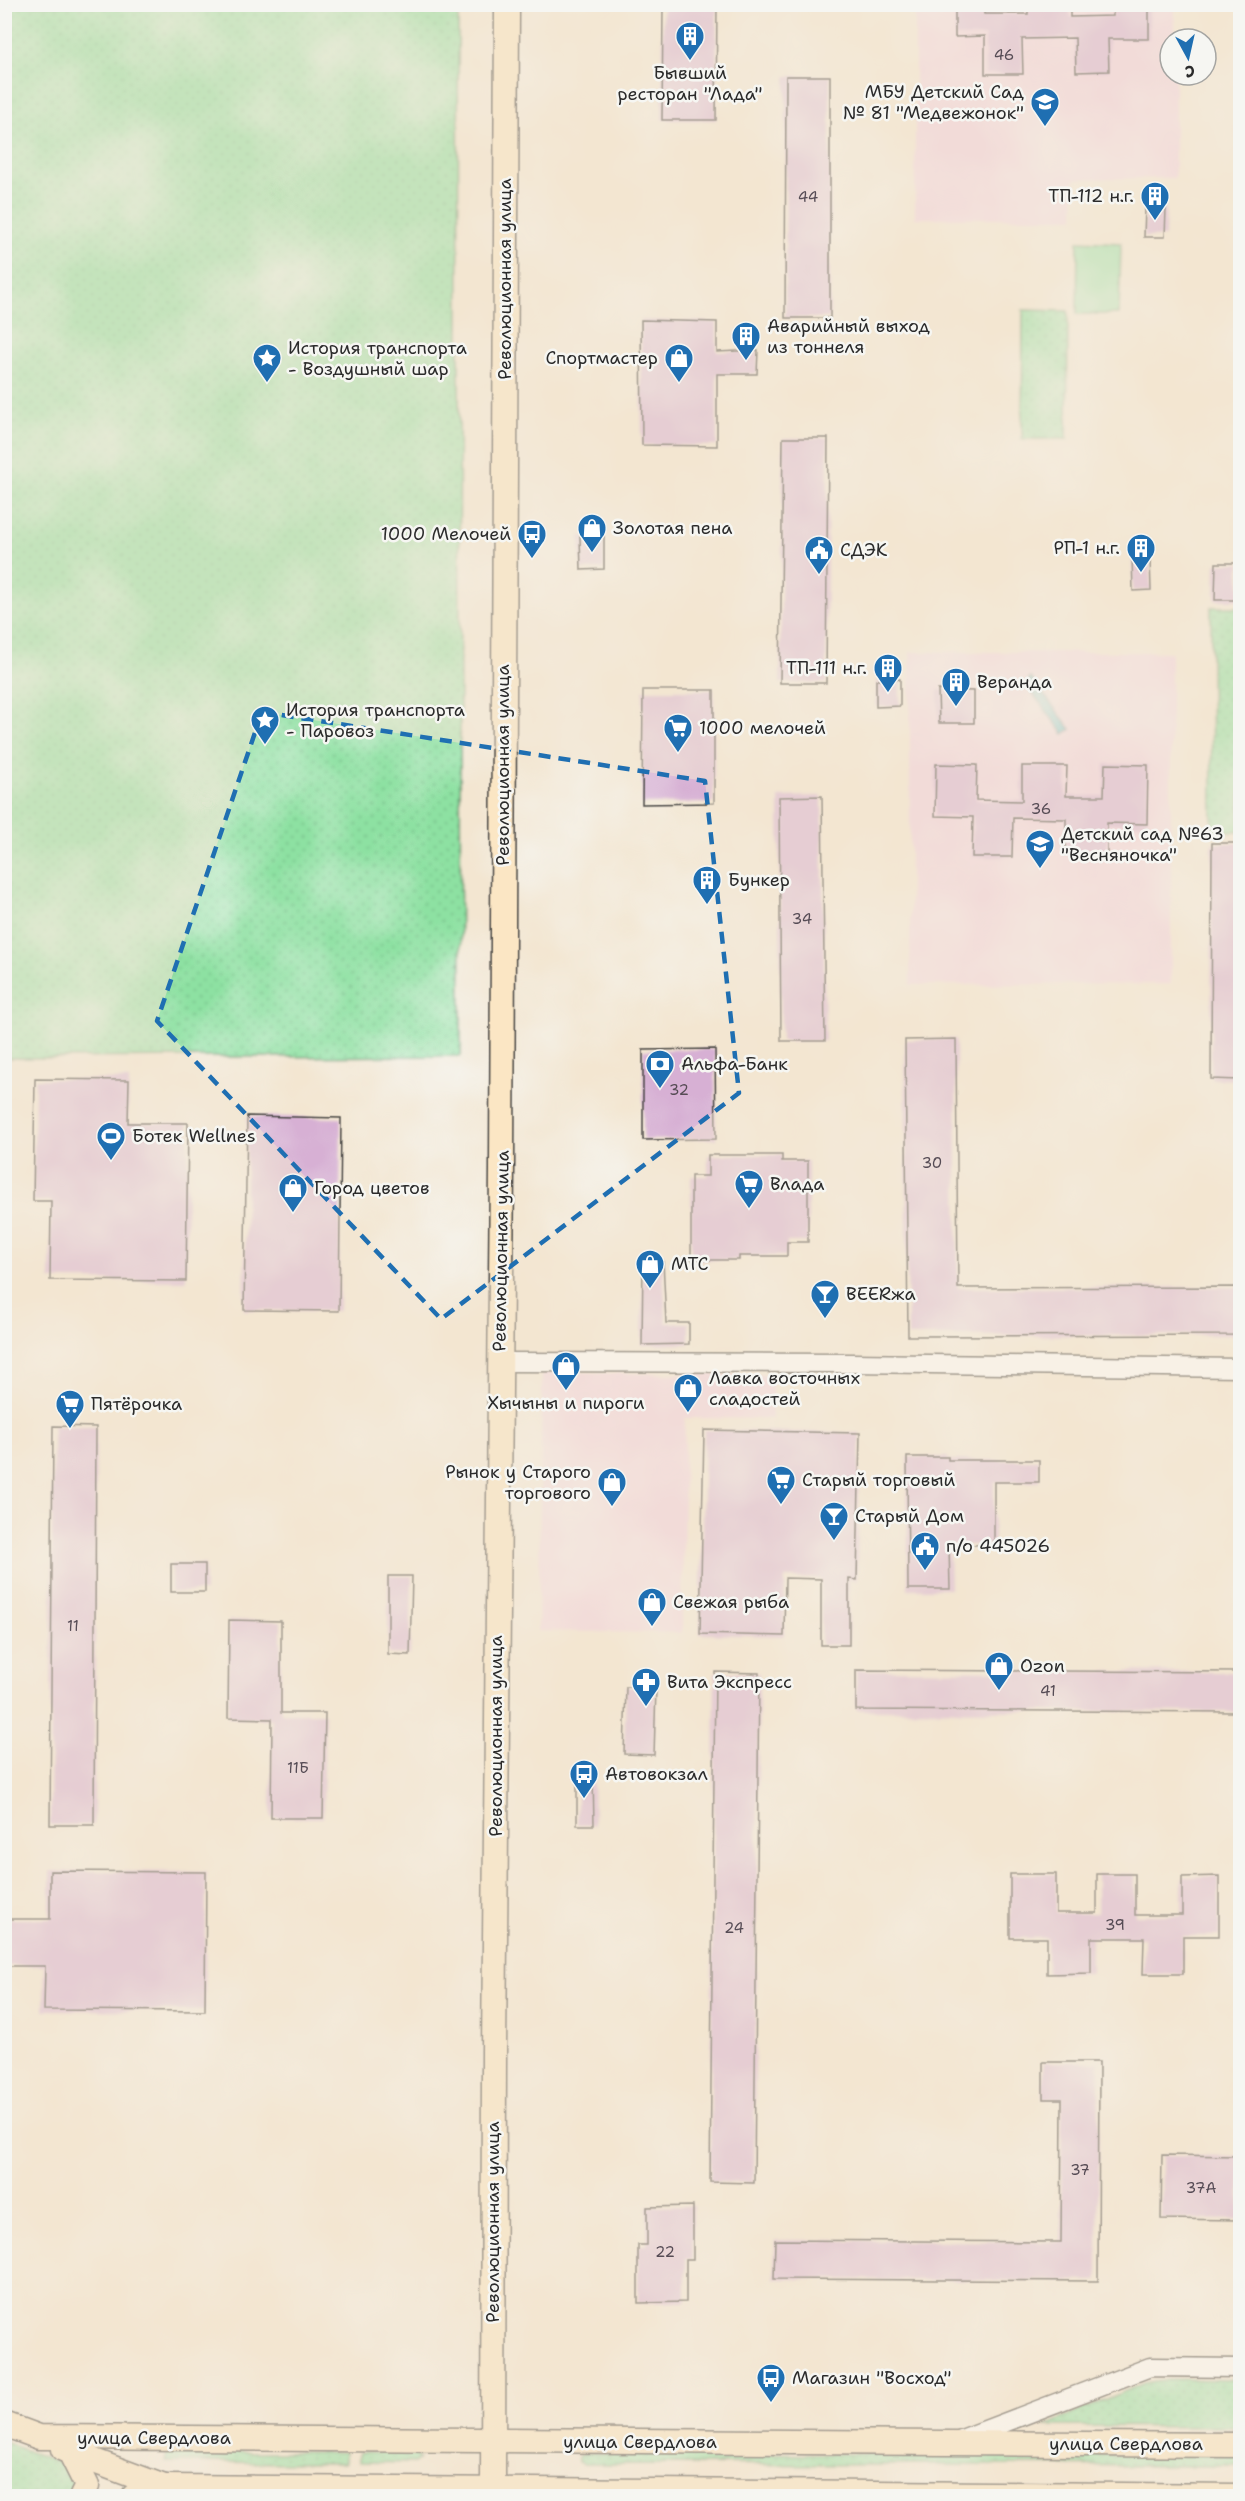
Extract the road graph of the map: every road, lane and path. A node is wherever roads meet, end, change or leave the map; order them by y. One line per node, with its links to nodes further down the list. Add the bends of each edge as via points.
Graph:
1 (507, 4): 2 (main road, Революционная улица)
2 (500, 1362): 3 (street); 7 (main road, Революционная улица)
3 (1240, 1368)
4 (1240, 2368): 8 (street, via 1150,2367)
5 (4, 2424): 6 (main road, улица Свердлова)
6 (39, 2437): 7 (main road, улица Свердлова); 10 (main road, улица Свердлова)
7 (493, 2441): 8 (main road, улица Свердлова); 12 (main road, Революционная улица)
8 (953, 2443): 9 (main road, улица Свердлова)
9 (1240, 2445)
10 (70, 2452): 11 (main road, улица Свердлова); 13 (main road, улица Свердлова, via 87,2486)
11 (164, 2487): 12 (main road, улица Свердлова); 14 (main road, улица Свердлова)
12 (493, 2493): 15 (main road, улица Свердлова)
13 (82, 2496)
14 (134, 2496)
15 (1240, 2496)

